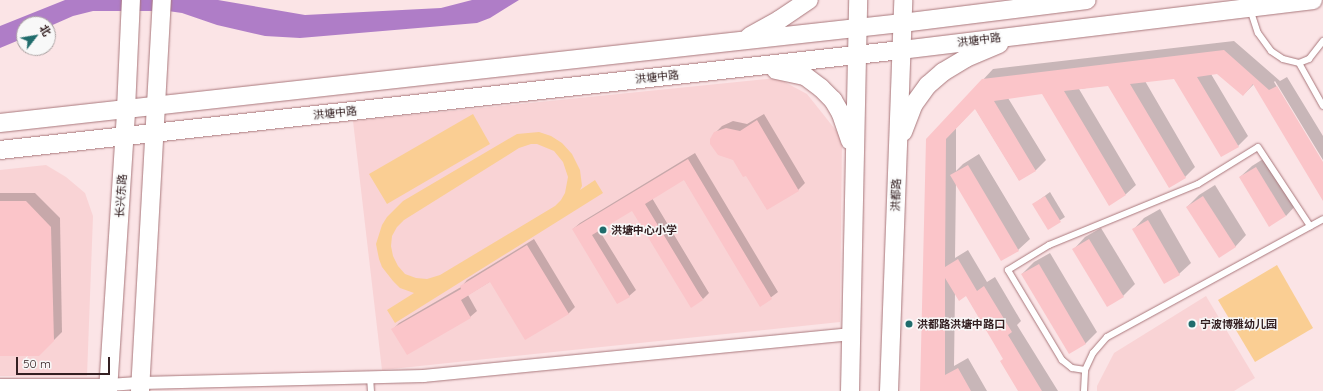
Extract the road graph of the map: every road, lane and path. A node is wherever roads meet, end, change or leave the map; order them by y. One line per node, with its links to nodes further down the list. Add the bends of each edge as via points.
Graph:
1 (131, 0): 22 (main road, 长兴东路)
2 (162, 0): 20 (main road)
3 (809, 0): 14 (main road)
4 (858, 0): 12 (main road)
5 (903, 0): 11 (main road, 洪都路)
6 (996, 0): 10 (main road)
7 (1087, 0): 10 (main road)
8 (1313, 0): 9 (main road, 洪塘中路)
9 (1250, 7): 13 (main road, 洪塘中路); 18 (lane, via 1264,43 1282,59)
10 (1020, 8): 11 (main road)
11 (902, 23): 12 (main road); 16 (main road, 洪都路)
12 (857, 28): 14 (main road); 17 (main road)
13 (1019, 36): 16 (main road, 洪塘中路); 26 (main road, via 966,58 928,85 914,104)
14 (742, 41): 20 (main road)
15 (1323, 41): 18 (lane, via 1309,59)
16 (901, 50): 17 (main road, 洪塘中路); 26 (main road, 洪都路)
17 (856, 55): 19 (main road, 洪塘中路); 28 (main road)
18 (1299, 63): 21 (lane)
19 (747, 67): 24 (main road, 洪塘中路); 28 (main road, via 788,71 805,76 821,88 833,100 841,114)
20 (157, 105): 22 (main road); 24 (main road)
21 (1323, 106)
22 (126, 108): 23 (main road); 25 (main road, 长兴东路)
23 (0, 123)
24 (156, 133): 25 (main road, 洪塘中路); 35 (main road)
25 (124, 136): 27 (main road, 洪塘中路); 36 (main road, 长兴东路)
26 (898, 145): 39 (main road, 洪都路)
27 (0, 150)
28 (854, 158): 31 (main road)
29 (1323, 219): 30 (lane)
30 (1310, 226): 32 (lane, via 1110,335 1093,353); 32 (lane, via 1258,147 1198,184 1049,245 1008,270 1062,360 1072,368)
31 (850, 334): 33 (street, via 424,376); 38 (main road)
32 (1085, 370): 40 (lane)
33 (370, 377): 35 (street); 37 (lane)
34 (0, 385): 36 (street)
35 (141, 387): 36 (street)
36 (108, 388)
37 (371, 391)
38 (850, 391)
39 (889, 391)
40 (1084, 391)

